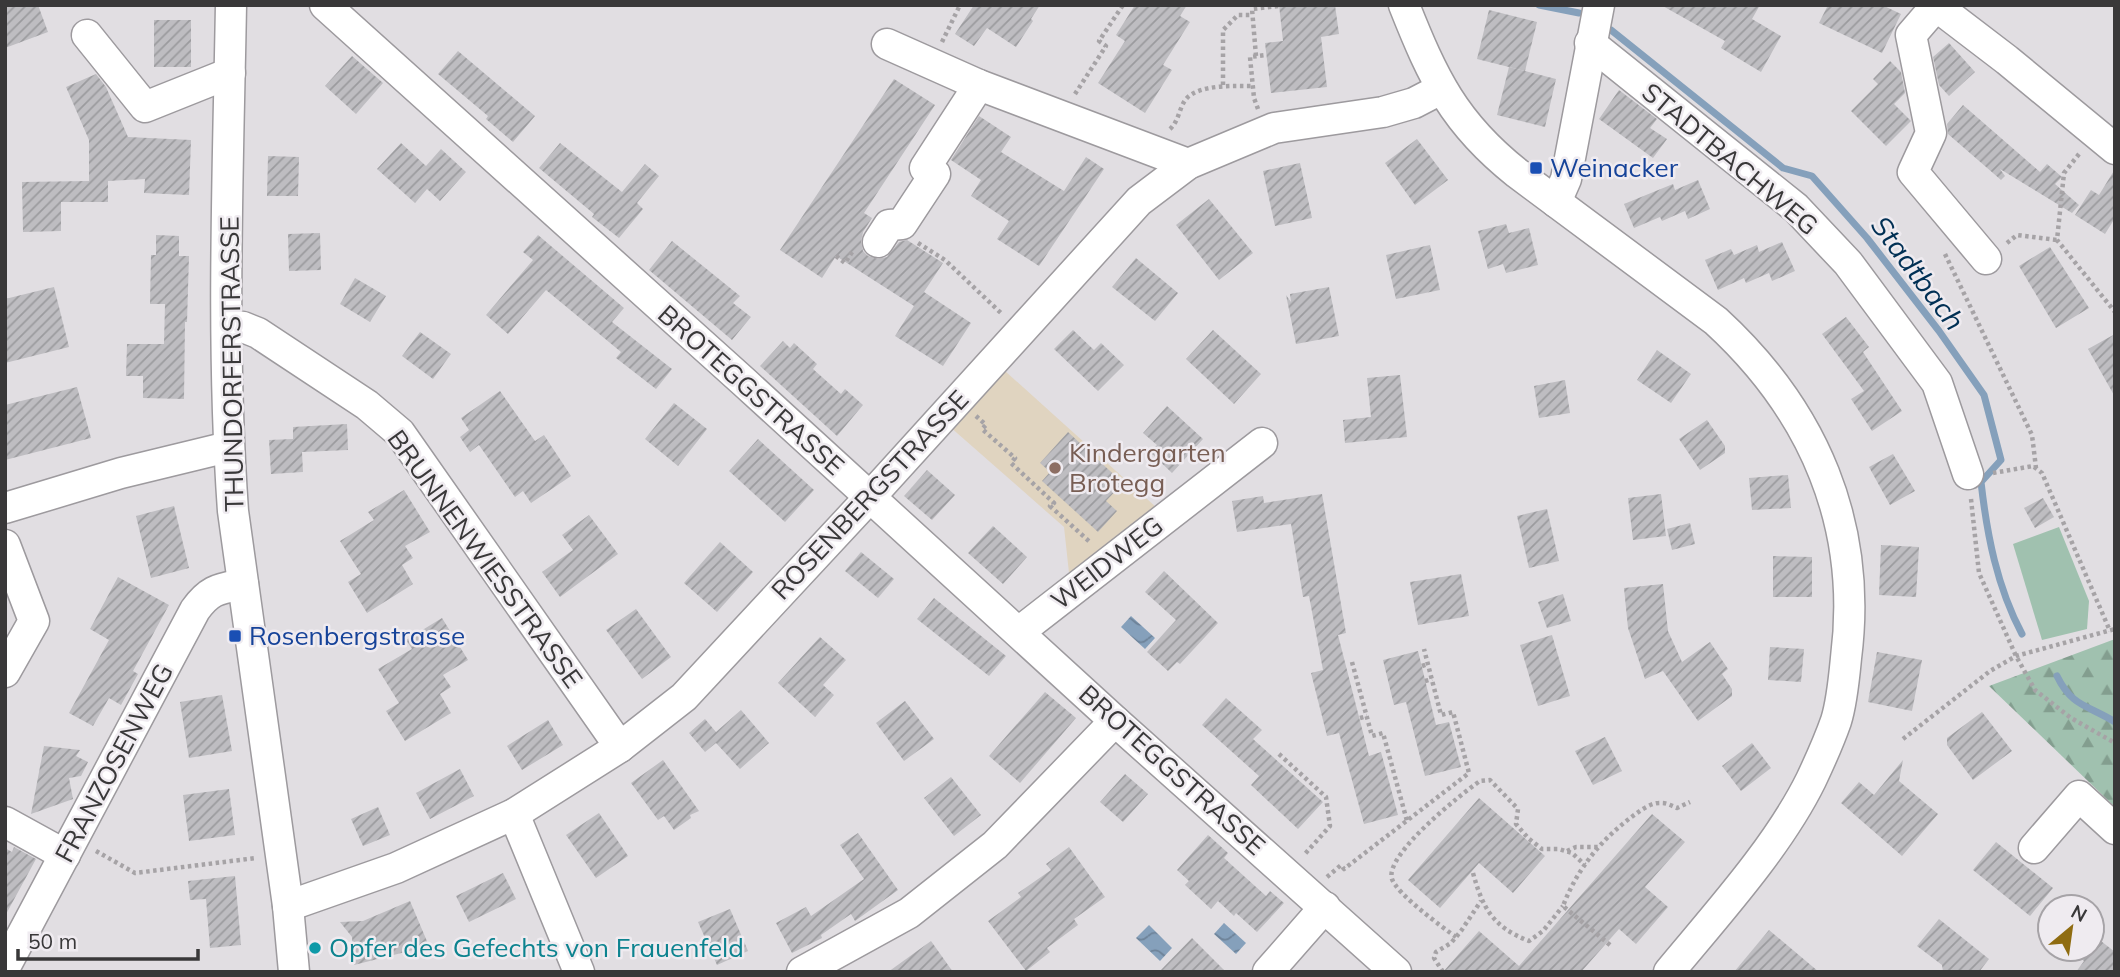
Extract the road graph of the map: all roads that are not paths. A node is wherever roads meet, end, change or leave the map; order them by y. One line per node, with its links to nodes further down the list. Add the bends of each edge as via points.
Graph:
1 (231, 5): 9 (street, THUNDORFERSTRASSE)
2 (325, 5): 21 (street, BROTEGGSTRASSE)
3 (1404, 5): 11 (street)
4 (1599, 5): 7 (street)
5 (1935, 6): 12 (street); 16 (street, via 1911,35 1931,133 1913,172)
6 (88, 35): 9 (street, via 145,107)
7 (1590, 43): 14 (street, via 1566,179); 20 (street, STADTBACHWEG, via 1796,208 1848,263 1937,383)
8 (887, 44): 10 (street)
9 (230, 73): 17 (street, THUNDORFERSTRASSE)
10 (979, 85): 13 (street); 15 (street, via 925,168 935,174 931,181 902,224 889,225)
11 (1441, 89): 13 (street, ROSENBERGSTRASSE, via 1383,112 1274,128); 14 (street, via 1488,148)
12 (2104, 141)
13 (1188, 164): 21 (street, ROSENBERGSTRASSE, via 1139,201)
14 (1556, 202): 42 (street, via 1747,349 1802,425 1829,489 1844,542 1849,635 1836,720 1810,781 1777,835)
15 (878, 242)
16 (1986, 259)
17 (227, 326): 19 (street, THUNDORFERSTRASSE); 28 (street, BRUNNENWIESSTRASSE, via 258,333 367,405 400,433)
18 (1262, 443): 25 (street, WEIDWEG)
19 (228, 447): 22 (street); 24 (street, THUNDORFERSTRASSE)
20 (1968, 474)
21 (870, 497): 25 (street, BROTEGGSTRASSE); 28 (street, ROSENBERGSTRASSE, via 684,698)
22 (5, 508)
23 (5, 545): 26 (street, via 34,621)
24 (243, 584): 32 (street, FRANZOSENWEG, via 205,596); 35 (street, THUNDORFERSTRASSE)
25 (1019, 632): 27 (street, BROTEGGSTRASSE)
26 (5, 672)
27 (1115, 721): 34 (street, BROTEGGSTRASSE); 39 (street, via 995,845 909,913)
28 (620, 747): 29 (street, ROSENBERGSTRASSE)
29 (514, 814): 35 (street, ROSENBERGSTRASSE, via 396,868); 38 (street)
30 (5, 822): 32 (street)
31 (2115, 829): 33 (street, via 2079,796)
32 (69, 847): 36 (street, FRANZOSENWEG)
33 (2034, 848)
34 (1323, 894): 40 (street); 41 (street, BROTEGGSTRASSE)
35 (288, 906): 37 (street, THUNDORFERSTRASSE)
36 (5, 967)
37 (294, 972)
38 (579, 972)
39 (802, 972)
40 (1268, 972)
41 (1396, 972)
42 (1669, 972)

